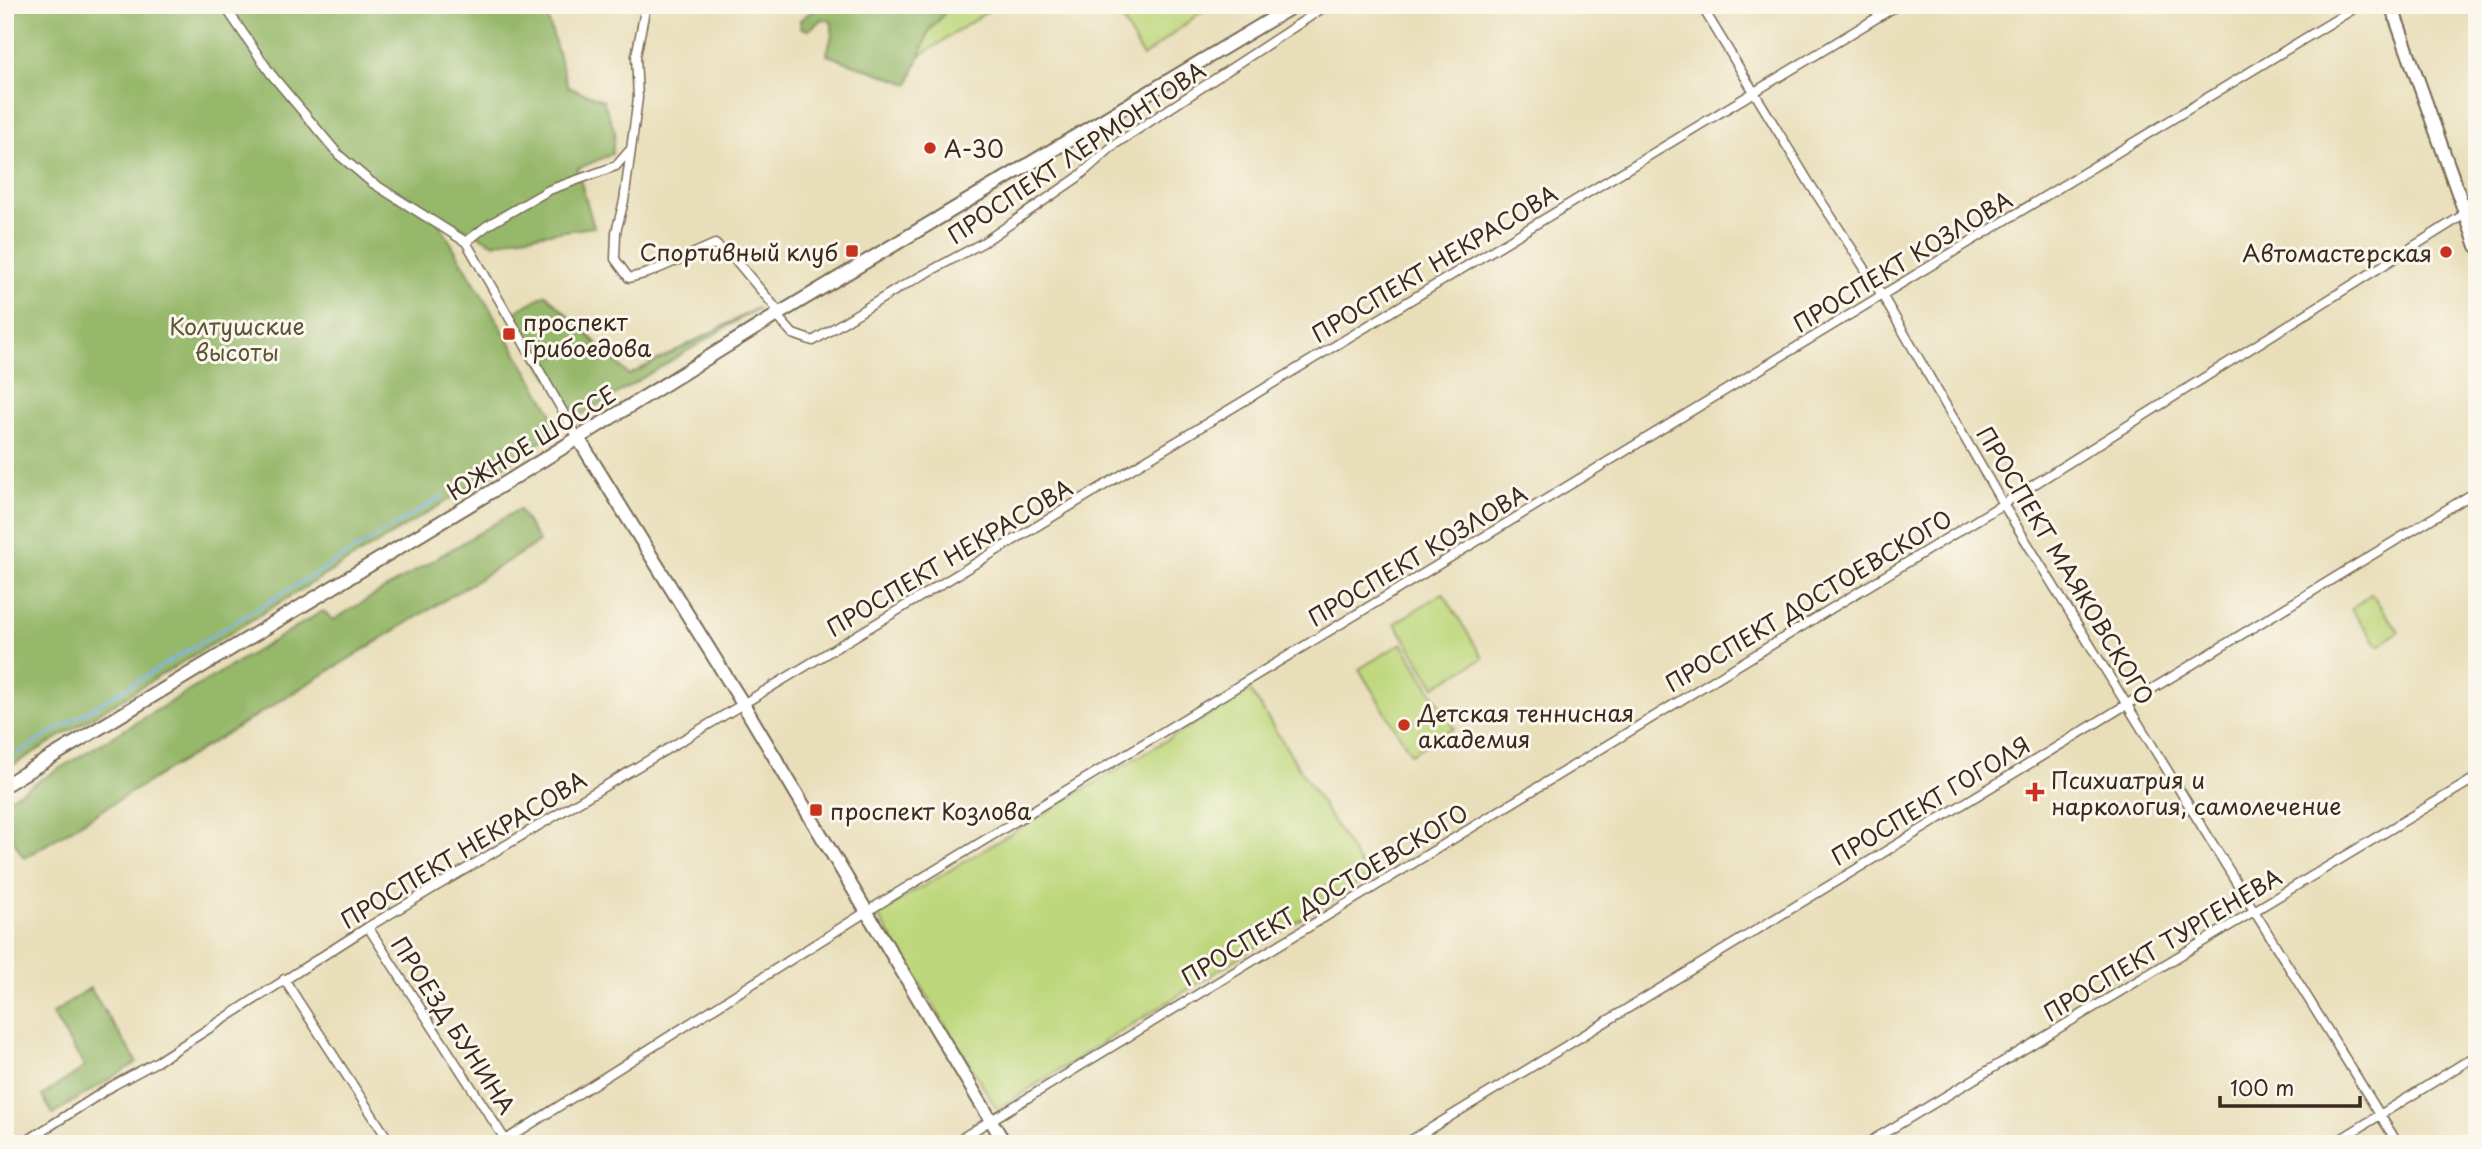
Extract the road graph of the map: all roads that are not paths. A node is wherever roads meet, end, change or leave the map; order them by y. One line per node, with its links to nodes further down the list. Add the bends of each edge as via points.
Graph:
1 (224, 5): 12 (street, via 271,74 339,155 370,182)
2 (646, 5): 10 (street, via 636,56 638,98)
3 (1295, 5): 15 (street, ЮЖНОЕ ШОССЕ)
4 (1320, 5): 15 (street, ПРОСПЕКТ ЛЕРМОНТОВА, via 1320,10 1114,145 1077,178 984,242 813,341 793,334)
5 (1701, 5): 9 (street, ПРОСПЕКТ МАЯКОВСКОГО)
6 (1898, 5): 9 (street, ПРОСПЕКТ НЕКРАСОВА)
7 (2360, 5): 14 (street, ПРОСПЕКТ КОЗЛОВА)
8 (2391, 5): 11 (street)
9 (1754, 92): 14 (street, ПРОСПЕКТ МАЯКОВСКОГО); 20 (street, ПРОСПЕКТ НЕКРАСОВА)
10 (629, 151): 12 (street, via 617,166 549,190); 15 (street, ПРОСПЕКТ ЛЕРМОНТОВА, via 615,259 629,278 715,244 738,263)
11 (2465, 214): 13 (street); 18 (street, ПРОСПЕКТ ДОСТОЕВСКОГО)
12 (466, 242): 16 (street)
13 (2477, 246)
14 (1882, 295): 18 (street, ПРОСПЕКТ МАЯКОВСКОГО); 24 (street, ПРОСПЕКТ КОЗЛОВА)
15 (778, 314): 16 (street, ЮЖНОЕ ШОССЕ)
16 (578, 438): 20 (street); 22 (street, ЮЖНОЕ ШОССЕ)
17 (2477, 491): 19 (street, ПРОСПЕКТ ГОГОЛЯ)
18 (2003, 504): 19 (street, ПРОСПЕКТ МАЯКОВСКОГО); 29 (street, ПРОСПЕКТ ДОСТОЕВСКОГО)
19 (2127, 702): 23 (street, ПРОСПЕКТ МАЯКОВСКОГО); 35 (street, ПРОСПЕКТ ГОГОЛЯ)
20 (743, 704): 24 (street); 25 (street, ПРОСПЕКТ НЕКРАСОВА)
21 (2477, 777): 23 (street, ПРОСПЕКТ ТУРГЕНЕВА)
22 (5, 785)
23 (2254, 911): 28 (street, ПРОСПЕКТ МАЯКОВСКОГО); 36 (street, ПРОСПЕКТ ТУРГЕНЕВА)
24 (866, 912): 29 (street); 30 (street, ПРОСПЕКТ КОЗЛОВА)
25 (368, 928): 26 (street, ПРОСПЕКТ НЕКРАСОВА); 30 (street, ПРОЕЗД БУНИНА)
26 (284, 979): 31 (street, ПРОСПЕКТ НЕКРАСОВА); 32 (street)
27 (2477, 1055): 28 (street)
28 (2381, 1115): 37 (street); 38 (street, ПРОСПЕКТ МАЯКОВСКОГО)
29 (990, 1119): 33 (street, ПРОСПЕКТ ДОСТОЕВСКОГО); 34 (street)
30 (504, 1142)
31 (22, 1144)
32 (391, 1144)
33 (952, 1144)
34 (1005, 1144)
35 (1405, 1144)
36 (1866, 1144)
37 (2333, 1144)
38 (2398, 1144)

